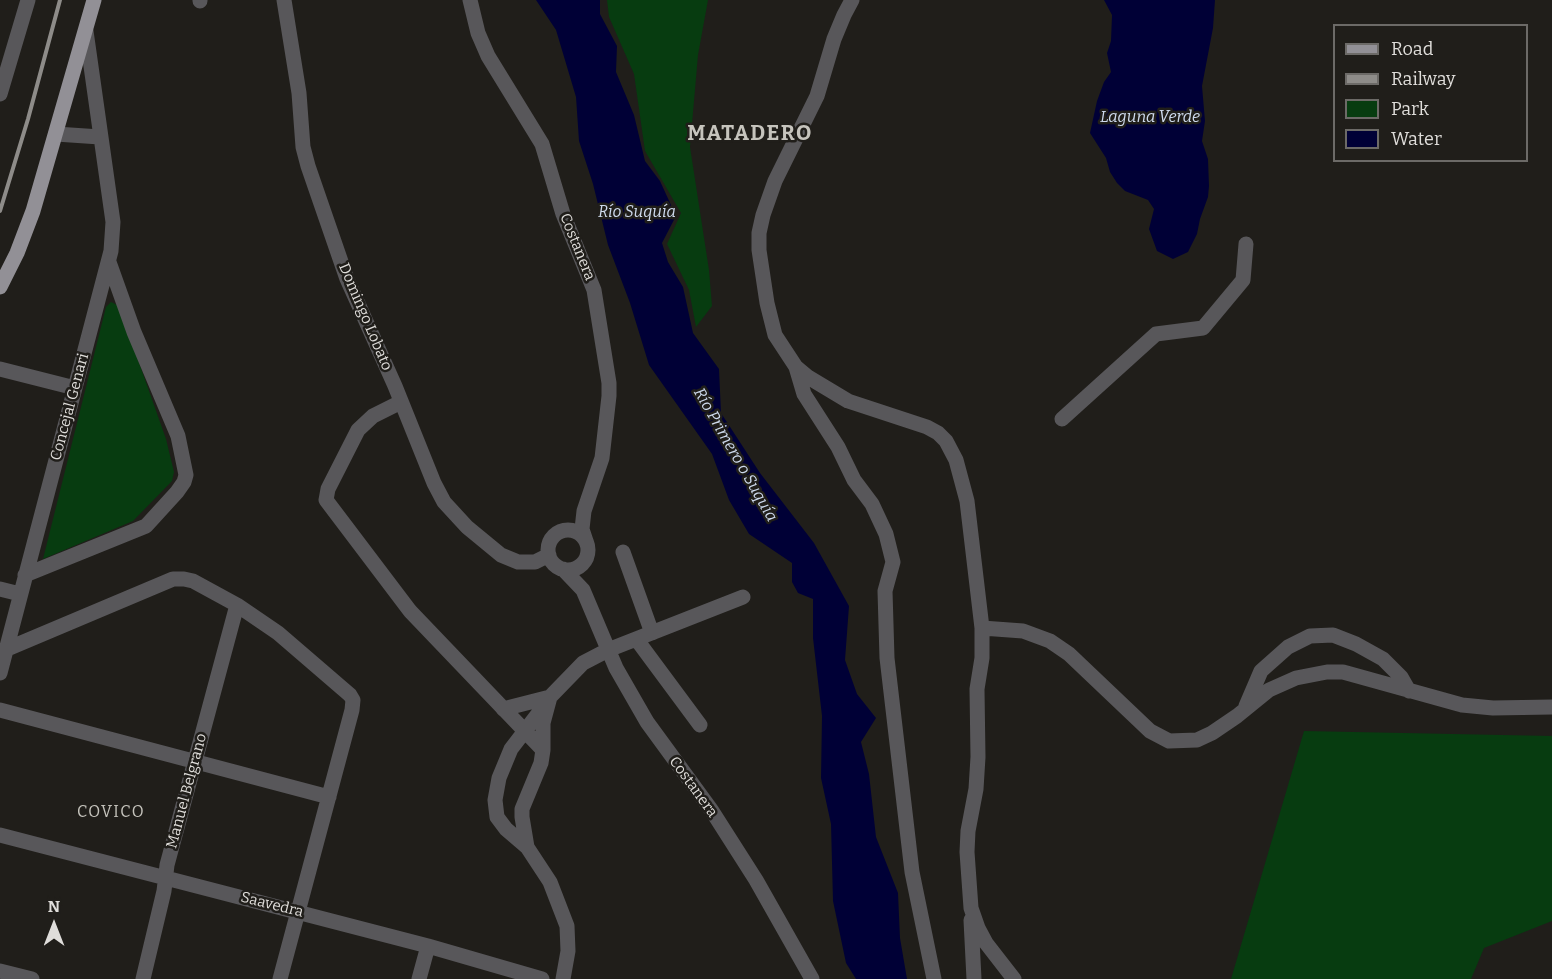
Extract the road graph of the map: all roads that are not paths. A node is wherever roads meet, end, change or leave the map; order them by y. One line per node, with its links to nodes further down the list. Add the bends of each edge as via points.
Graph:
1 (28, 0): 7 (street)
2 (93, 0): 6 (main road)
3 (284, 0): 16 (street, Domingo Lobato, via 308,166 347,279)
4 (470, 0): 18 (street, Costanera, via 488,56 542,144 563,214 594,290 609,396 604,446)
5 (852, 0): 13 (street, via 834,39 817,96 768,198 759,233 771,322)
6 (86, 31): 8 (main road); 9 (street, Concejal Genari)
7 (0, 94)
8 (56, 134): 9 (street); 12 (main road, via 29,224)
9 (100, 137): 11 (street, Concejal Genari, via 113,222)
10 (1246, 244): 17 (street, via 1243,280 1203,328 1156,334)
11 (109, 262): 15 (street, Concejal Genari); 25 (street, via 178,436 186,475 177,492 146,526)
12 (0, 287)
13 (796, 367): 31 (street, via 835,395 927,427 946,441 956,460 967,501); 62 (street, via 804,394 872,504 893,562 885,591 886,658 912,872)
14 (0, 369): 15 (street)
15 (75, 388): 25 (street, Concejal Genari)
16 (401, 402): 22 (street, Domingo Lobato, via 444,502 467,527 501,555 518,562 535,562); 40 (street, via 373,416 358,430 326,500 410,611)
17 (1062, 419)
18 (584, 511): 19 (street, Costanera); 20 (street, Costanera, via 582,529)
19 (564, 531): 20 (street, via 577,532); 22 (street, Costanera, via 553,537)
20 (586, 541): 23 (street, Costanera)
21 (623, 552): 32 (street)
22 (549, 555): 24 (street, Costanera)
23 (585, 560): 24 (street, via 576,568); 27 (street, Costanera)
24 (563, 569): 27 (street, Costanera)
25 (25, 575): 28 (street, Concejal Genari)
26 (0, 589): 28 (street)
27 (583, 590): 35 (street, Costanera)
28 (20, 594): 34 (street, Concejal Genari)
29 (743, 597): 32 (street)
30 (237, 605): 34 (street, via 193,581 173,579); 46 (street, Manuel Belgrano); 47 (street, via 292,644 353,700)
31 (982, 628): 42 (street, via 1023,631 1050,641 1069,654 1150,731 1169,741 1197,740); 51 (street, via 976,789 967,852)
32 (652, 633): 33 (street)
33 (637, 640): 35 (street); 43 (street)
34 (7, 649): 36 (street, Concejal Genari)
35 (608, 650): 38 (street, via 583,663); 61 (street, Costanera, via 647,722 700,793 756,880)
36 (0, 673)
37 (1409, 691): 39 (street, via 1462,705); 42 (street, via 1343,672 1319,673 1269,690); 42 (street, via 1383,659 1356,644 1333,635 1310,636 1288,647 1262,671)
38 (550, 697): 40 (street); 44 (street); 45 (street, via 543,723)
39 (1552, 707)
40 (503, 709): 44 (street)
41 (0, 710): 46 (street)
42 (1243, 711)
43 (700, 725)
44 (525, 732): 45 (street); 49 (street, via 503,765 495,800 497,817)
45 (543, 750): 49 (street, via 522,809)
46 (195, 762): 47 (street); 50 (street, Manuel Belgrano)
47 (329, 798): 52 (street)
48 (0, 835): 50 (street, Saavedra)
49 (528, 846): 60 (street, via 550,882 567,926)
50 (165, 878): 52 (street, Saavedra); 56 (street, Manuel Belgrano)
51 (970, 908): 63 (street); 64 (street, via 986,943)
52 (298, 912): 53 (street, Saavedra); 57 (street)
53 (428, 946): 58 (street); 59 (street, Saavedra)
54 (0, 971): 55 (street)
55 (32, 979)
56 (143, 979)
57 (280, 979)
58 (419, 979)
59 (542, 979)
60 (563, 979)
61 (812, 979)
62 (934, 979)
63 (974, 979)
64 (1014, 979)

